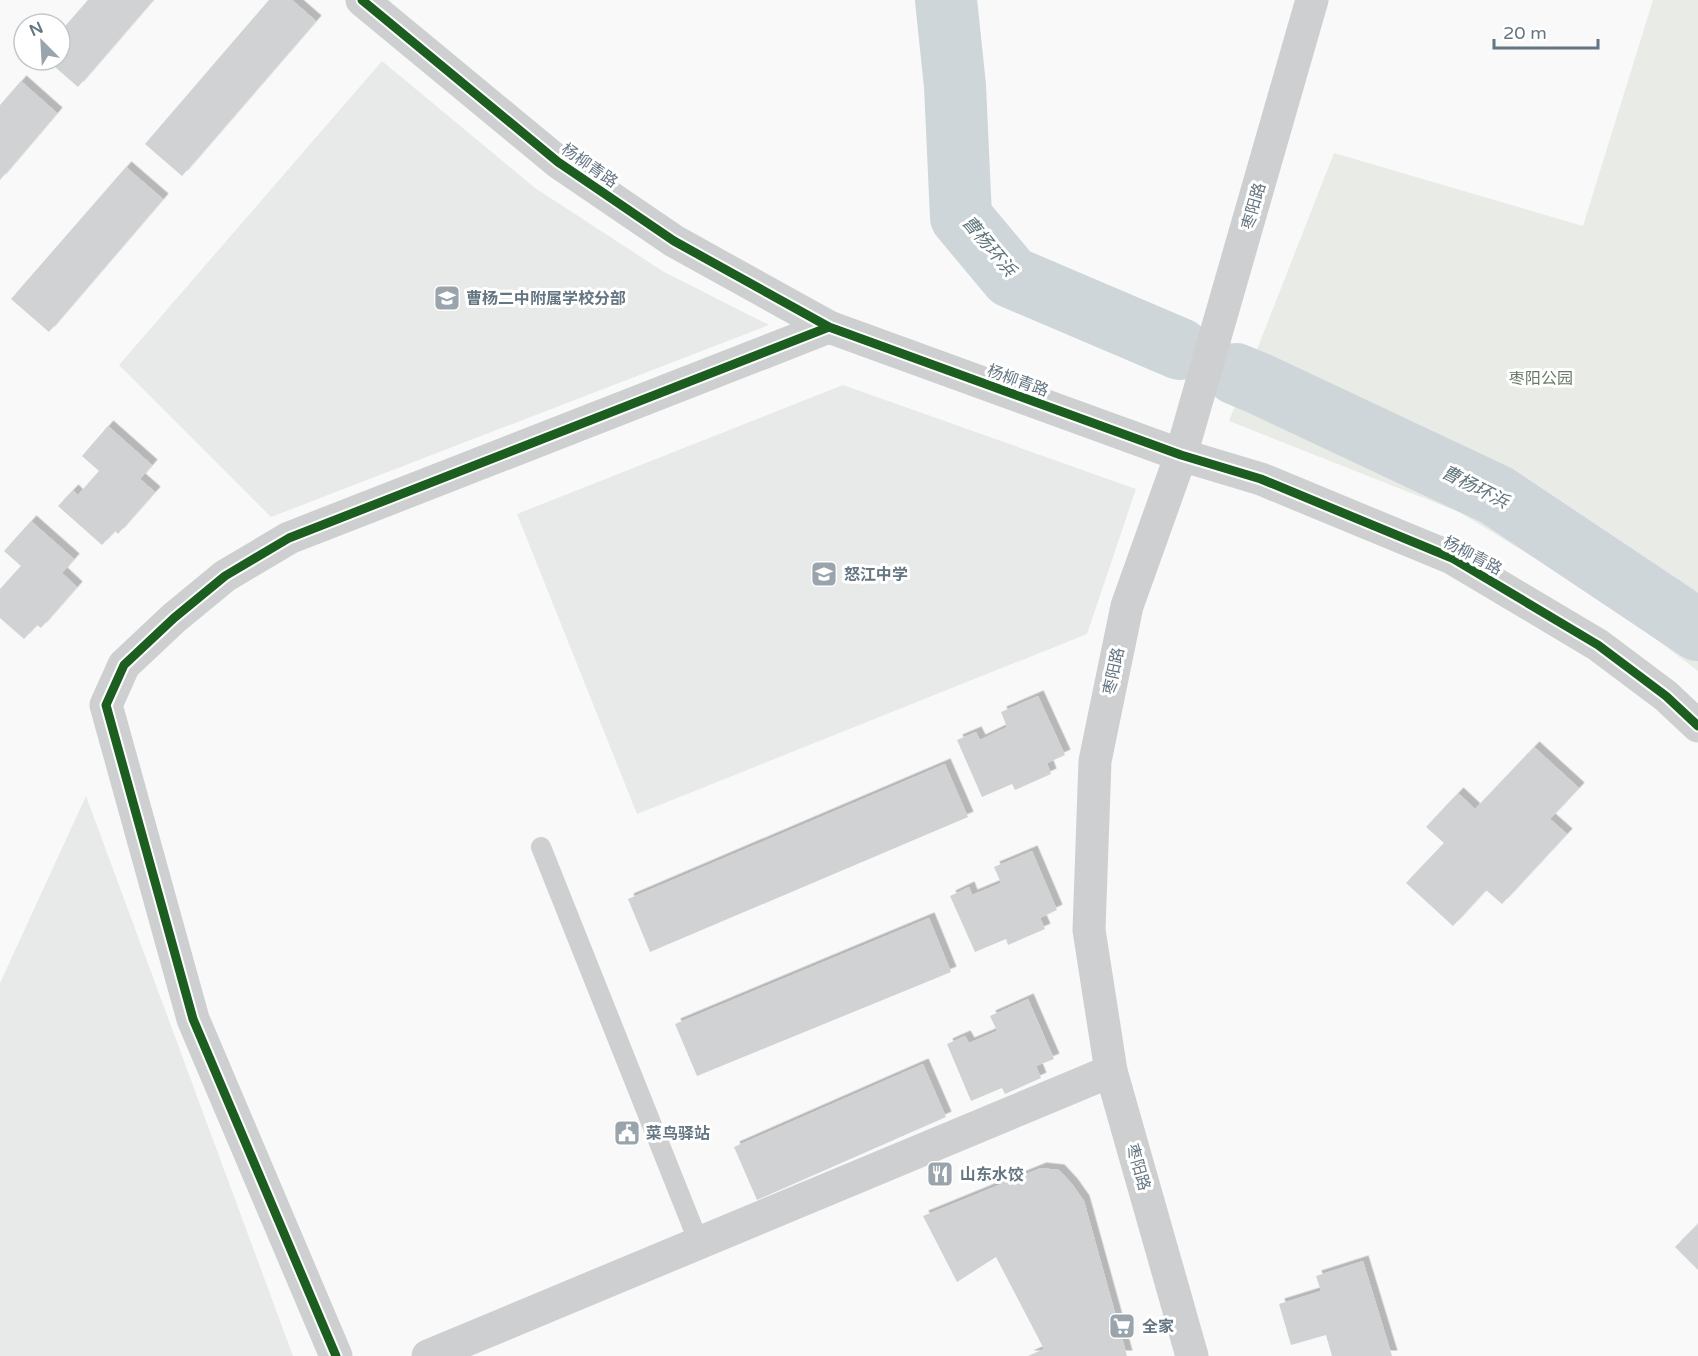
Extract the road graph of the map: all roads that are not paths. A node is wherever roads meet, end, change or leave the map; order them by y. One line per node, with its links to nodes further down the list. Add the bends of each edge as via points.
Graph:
1 (362, 0): 3 (street, 杨柳青路, via 558,162 674,241)
2 (1312, 0): 4 (street, 枣阳路)
3 (829, 327): 4 (street, 杨柳青路); 9 (street, via 289,538 225,576 124,665 106,705 193,1019)
4 (1181, 455): 5 (street, 杨柳青路, via 1261,479 1452,558 1598,645 1666,696); 7 (street, 枣阳路, via 1127,606 1095,761 1089,930)
5 (1698, 726)
6 (542, 847): 8 (lane)
7 (1111, 1071): 8 (street); 11 (street, 枣阳路)
8 (699, 1243): 10 (street)
9 (336, 1356)
10 (428, 1356)
11 (1192, 1356)

